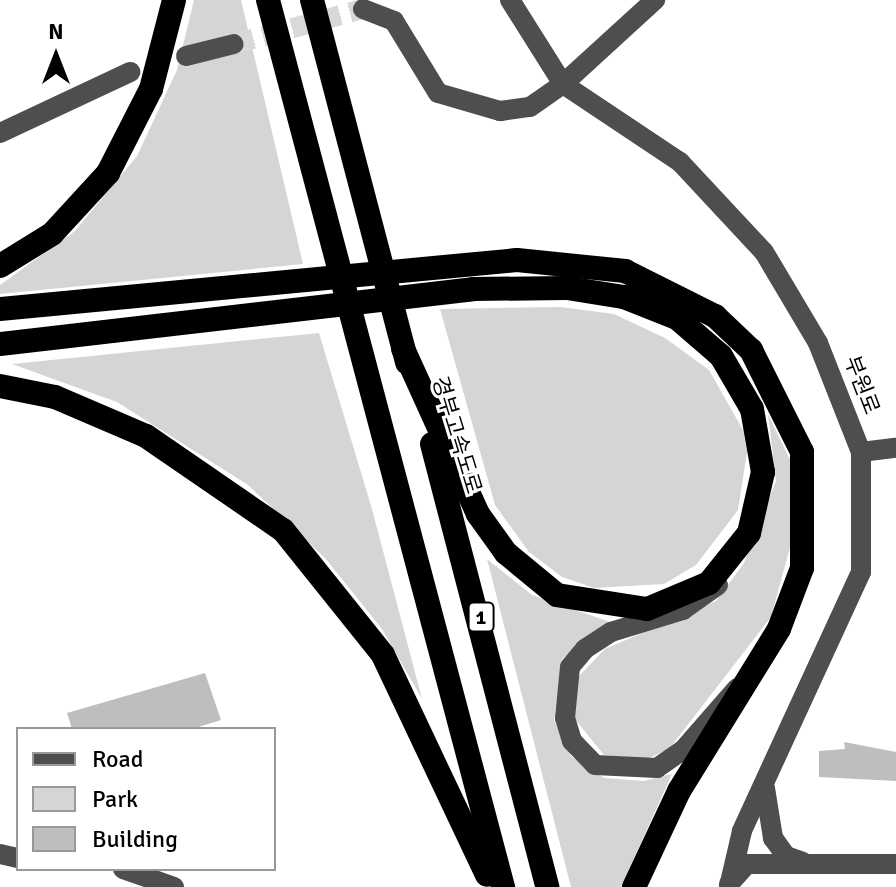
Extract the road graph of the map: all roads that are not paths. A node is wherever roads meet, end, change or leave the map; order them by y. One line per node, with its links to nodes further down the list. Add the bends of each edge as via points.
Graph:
1 (174, 0): 8 (highway)
2 (268, 0): 28 (highway, 1, via 316,202)
3 (312, 0): 15 (highway, 경부고속도로 / 1)
4 (510, 0): 10 (street, 부원로)
5 (655, 0): 10 (street)
6 (363, 9): 10 (street, via 394,21 430,83 452,99 500,111 530,107)
7 (234, 44): 8 (street)
8 (176, 52): 12 (highway, via 108,173 52,234)
9 (130, 72): 11 (street)
10 (563, 84): 18 (street, 부원로, via 680,162 744,228 818,343)
11 (0, 133)
12 (0, 266)
13 (0, 309): 20 (highway, via 517,260 587,264 666,287 715,316 751,350 802,452 802,568)
14 (0, 344): 19 (highway, via 473,289 567,288 624,297 677,318 721,356 752,409 763,472 749,533)
15 (403, 349): 19 (highway, via 478,514 506,553 557,595 647,609 709,583); 29 (highway, 경부고속도로 / 1, via 462,541)
16 (0, 386): 27 (highway, via 55,397 146,436 283,530 383,655)
17 (896, 448): 18 (street)
18 (861, 452): 21 (street, 부원로, via 861,572)
19 (731, 560): 20 (street, via 716,589 683,610 611,632 585,649 570,667 565,718 572,741 595,765 657,768)
20 (754, 676): 30 (highway, via 679,791)
21 (766, 779): 22 (street, via 764,810 773,838 786,856); 25 (street, 부원로)
22 (806, 864): 23 (street); 25 (street, via 747,864)
23 (896, 864)
24 (129, 871): 26 (street)
25 (731, 886)
26 (174, 887)
27 (493, 887)
28 (503, 887)
29 (547, 887)
30 (634, 887)

